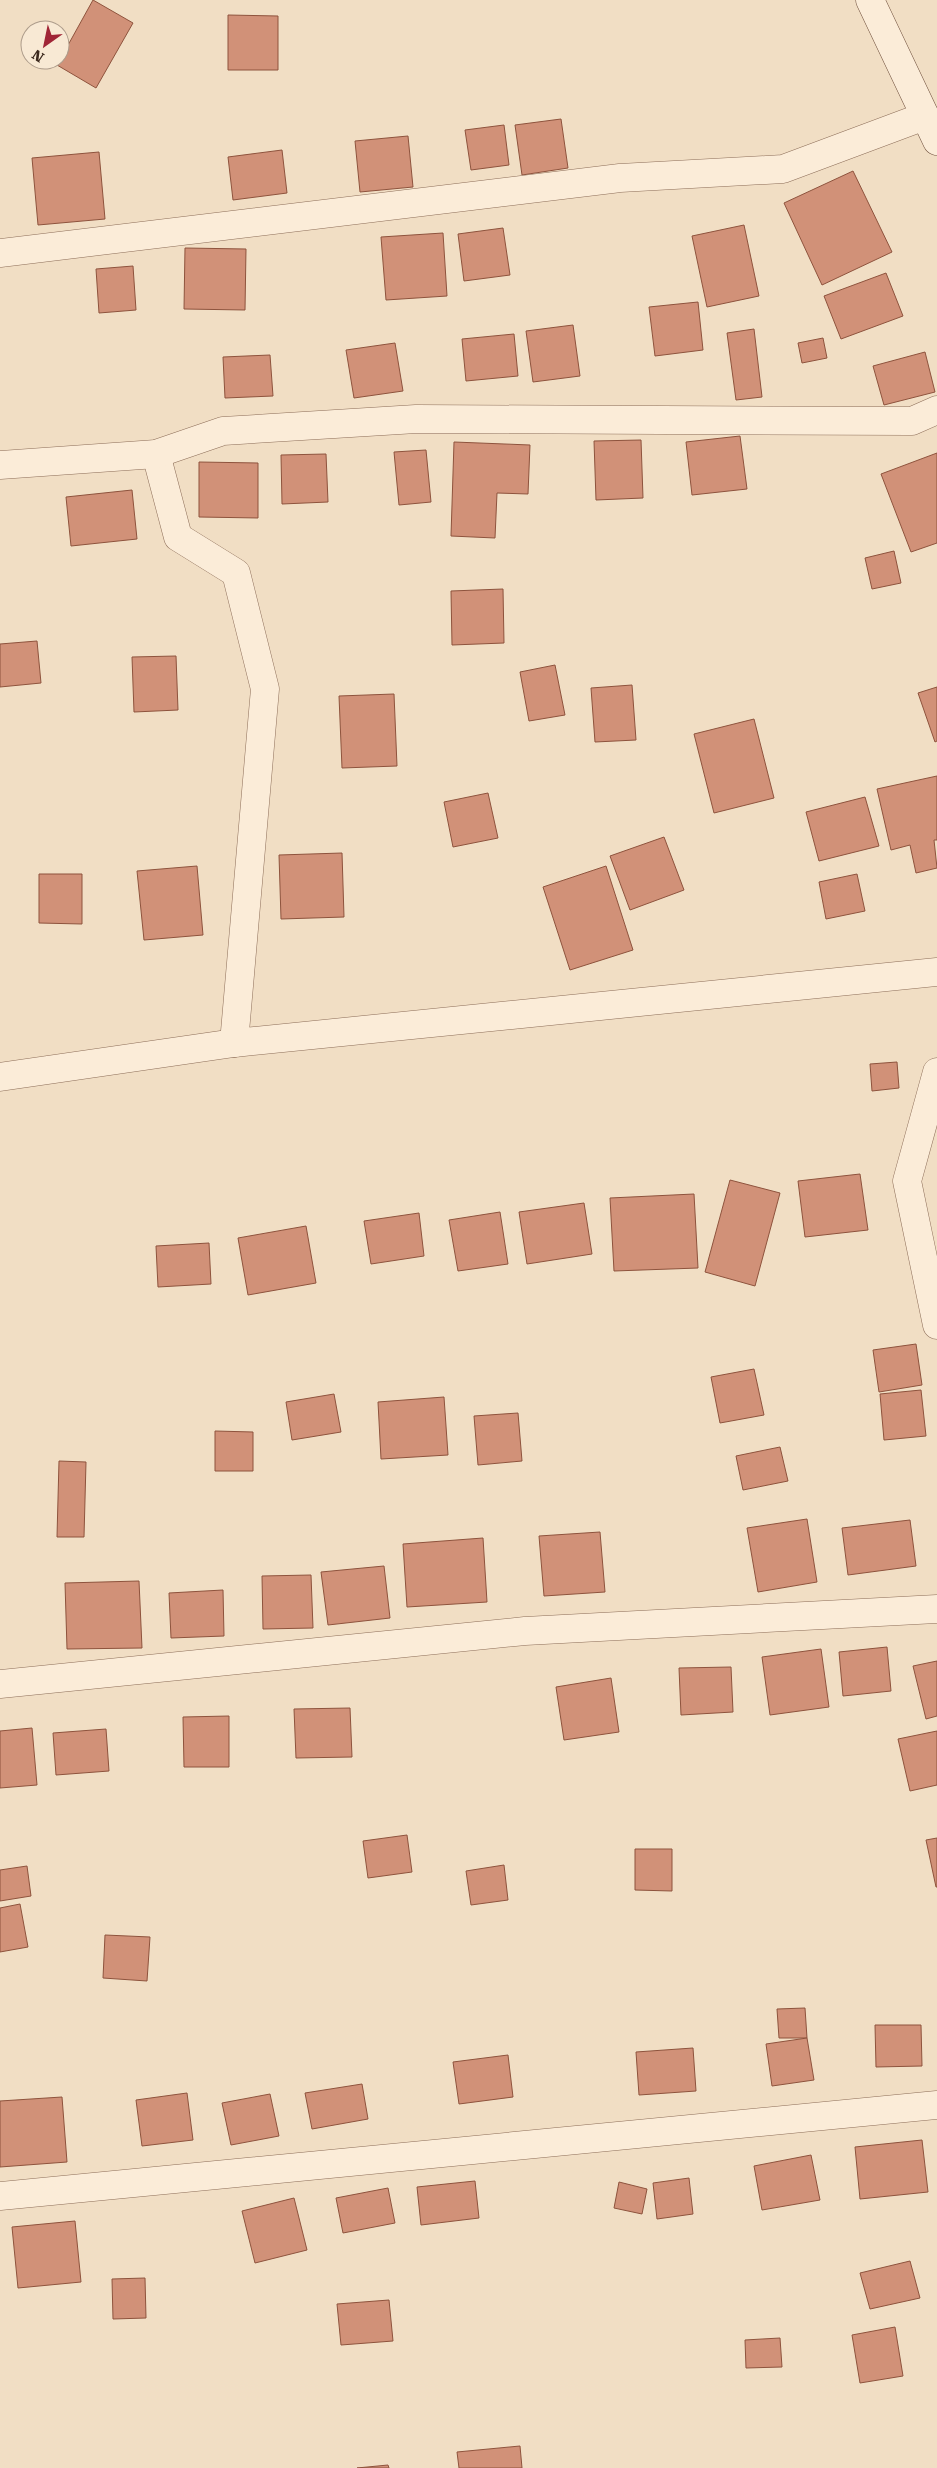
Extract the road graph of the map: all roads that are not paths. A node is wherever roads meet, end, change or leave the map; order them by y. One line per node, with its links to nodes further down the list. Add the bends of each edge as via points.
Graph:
1 (870, 0): 2 (street)
2 (925, 116): 3 (street); 4 (street, via 783,169 620,178)
3 (937, 141)
4 (0, 253)
5 (937, 410): 6 (street, via 912,421 416,419 223,431)
6 (156, 454): 7 (street); 9 (street, via 178,537 236,573 265,689)
7 (0, 464)
8 (937, 972): 9 (street)
9 (234, 1043): 11 (street)
10 (937, 1072): 12 (street, via 907,1181)
11 (0, 1077)
12 (937, 1326)
13 (937, 1610): 14 (street, via 525,1631)
14 (0, 1684)
15 (937, 2105): 16 (street)
16 (0, 2196)

